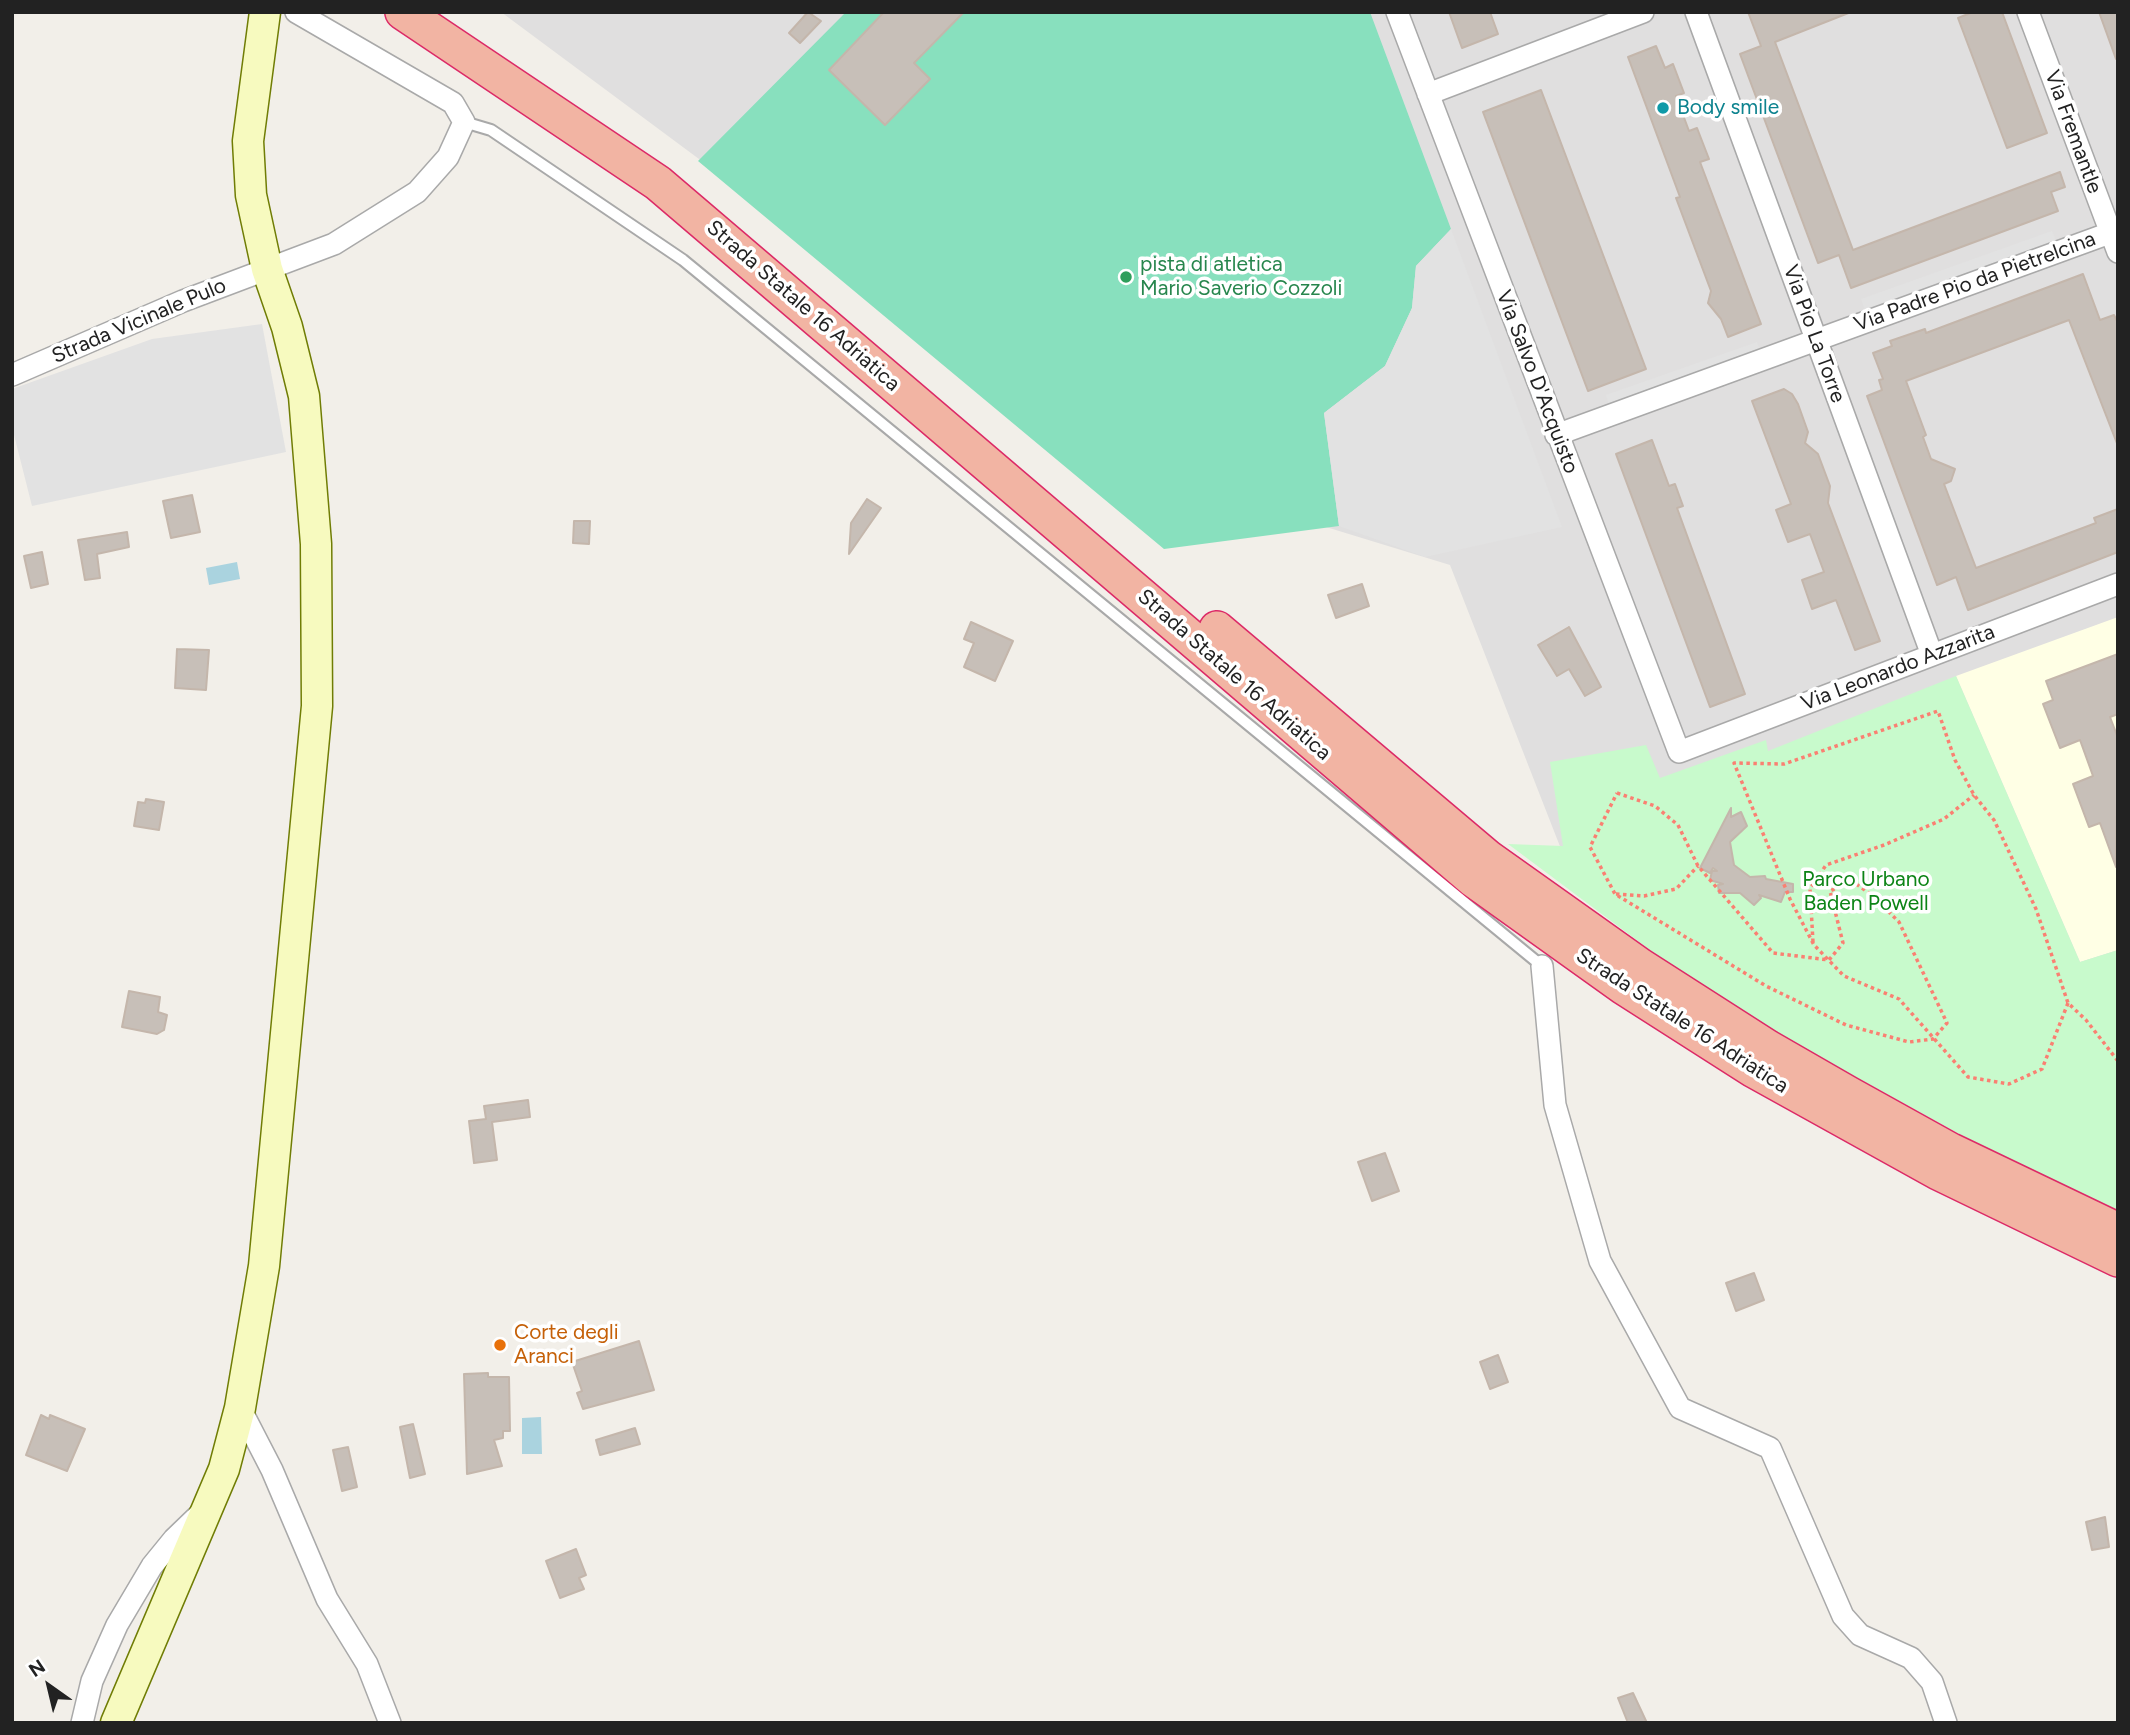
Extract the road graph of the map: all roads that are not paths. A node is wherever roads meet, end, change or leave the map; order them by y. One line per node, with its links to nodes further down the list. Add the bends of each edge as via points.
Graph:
1 (296, 12): 10 (street, via 453,103)
2 (403, 12): 21 (highway, Strada Statale 16 Adriatica, via 658,183 1473,879 1624,987 1754,1070 1938,1172)
3 (439, 12): 20 (highway, Strada Statale 16 Adriatica, via 666,160 1488,858 1640,966 1768,1048 1951,1151)
4 (1397, 12): 9 (street, Via Salvo D'Acquisto)
5 (1643, 12): 9 (street)
6 (1696, 12): 13 (street, Via Pio La Torre)
7 (2028, 12): 11 (street, Via Fremantle)
8 (265, 14): 12 (main road, via 248,141 251,195)
9 (1427, 94): 15 (street, Via Salvo D'Acquisto)
10 (464, 122): 12 (street, Strada Vicinale Pulo, via 448,157 417,192 334,244); 19 (lane, via 491,130 683,260)
11 (2115, 238): 13 (street, Via Padre Pio da Pietrelcina)
12 (267, 269): 14 (street, Strada Vicinale Pulo); 22 (main road, via 304,396 316,544 317,706 264,1266)
13 (1816, 340): 15 (street, Via Padre Pio da Pietrelcina); 17 (street, Via Pio La Torre)
14 (12, 375)
15 (1556, 435): 18 (street, Via Salvo D'Acquisto)
16 (2118, 584): 17 (street, Via Leonardo Azzarita)
17 (1932, 655): 18 (street, Via Leonardo Azzarita)
18 (1679, 751)
19 (1542, 966): 27 (street, via 1555,1105 1600,1261 1680,1408 1770,1448 1843,1616 1860,1635 1910,1658 1932,1682)
20 (2118, 1231)
21 (2118, 1259)
22 (240, 1408): 23 (main road); 26 (street, via 327,1599 367,1664)
23 (208, 1507): 24 (street, via 152,1566 117,1625 92,1681); 25 (main road)
24 (82, 1723)
25 (116, 1723)
26 (390, 1723)
27 (1946, 1723)

